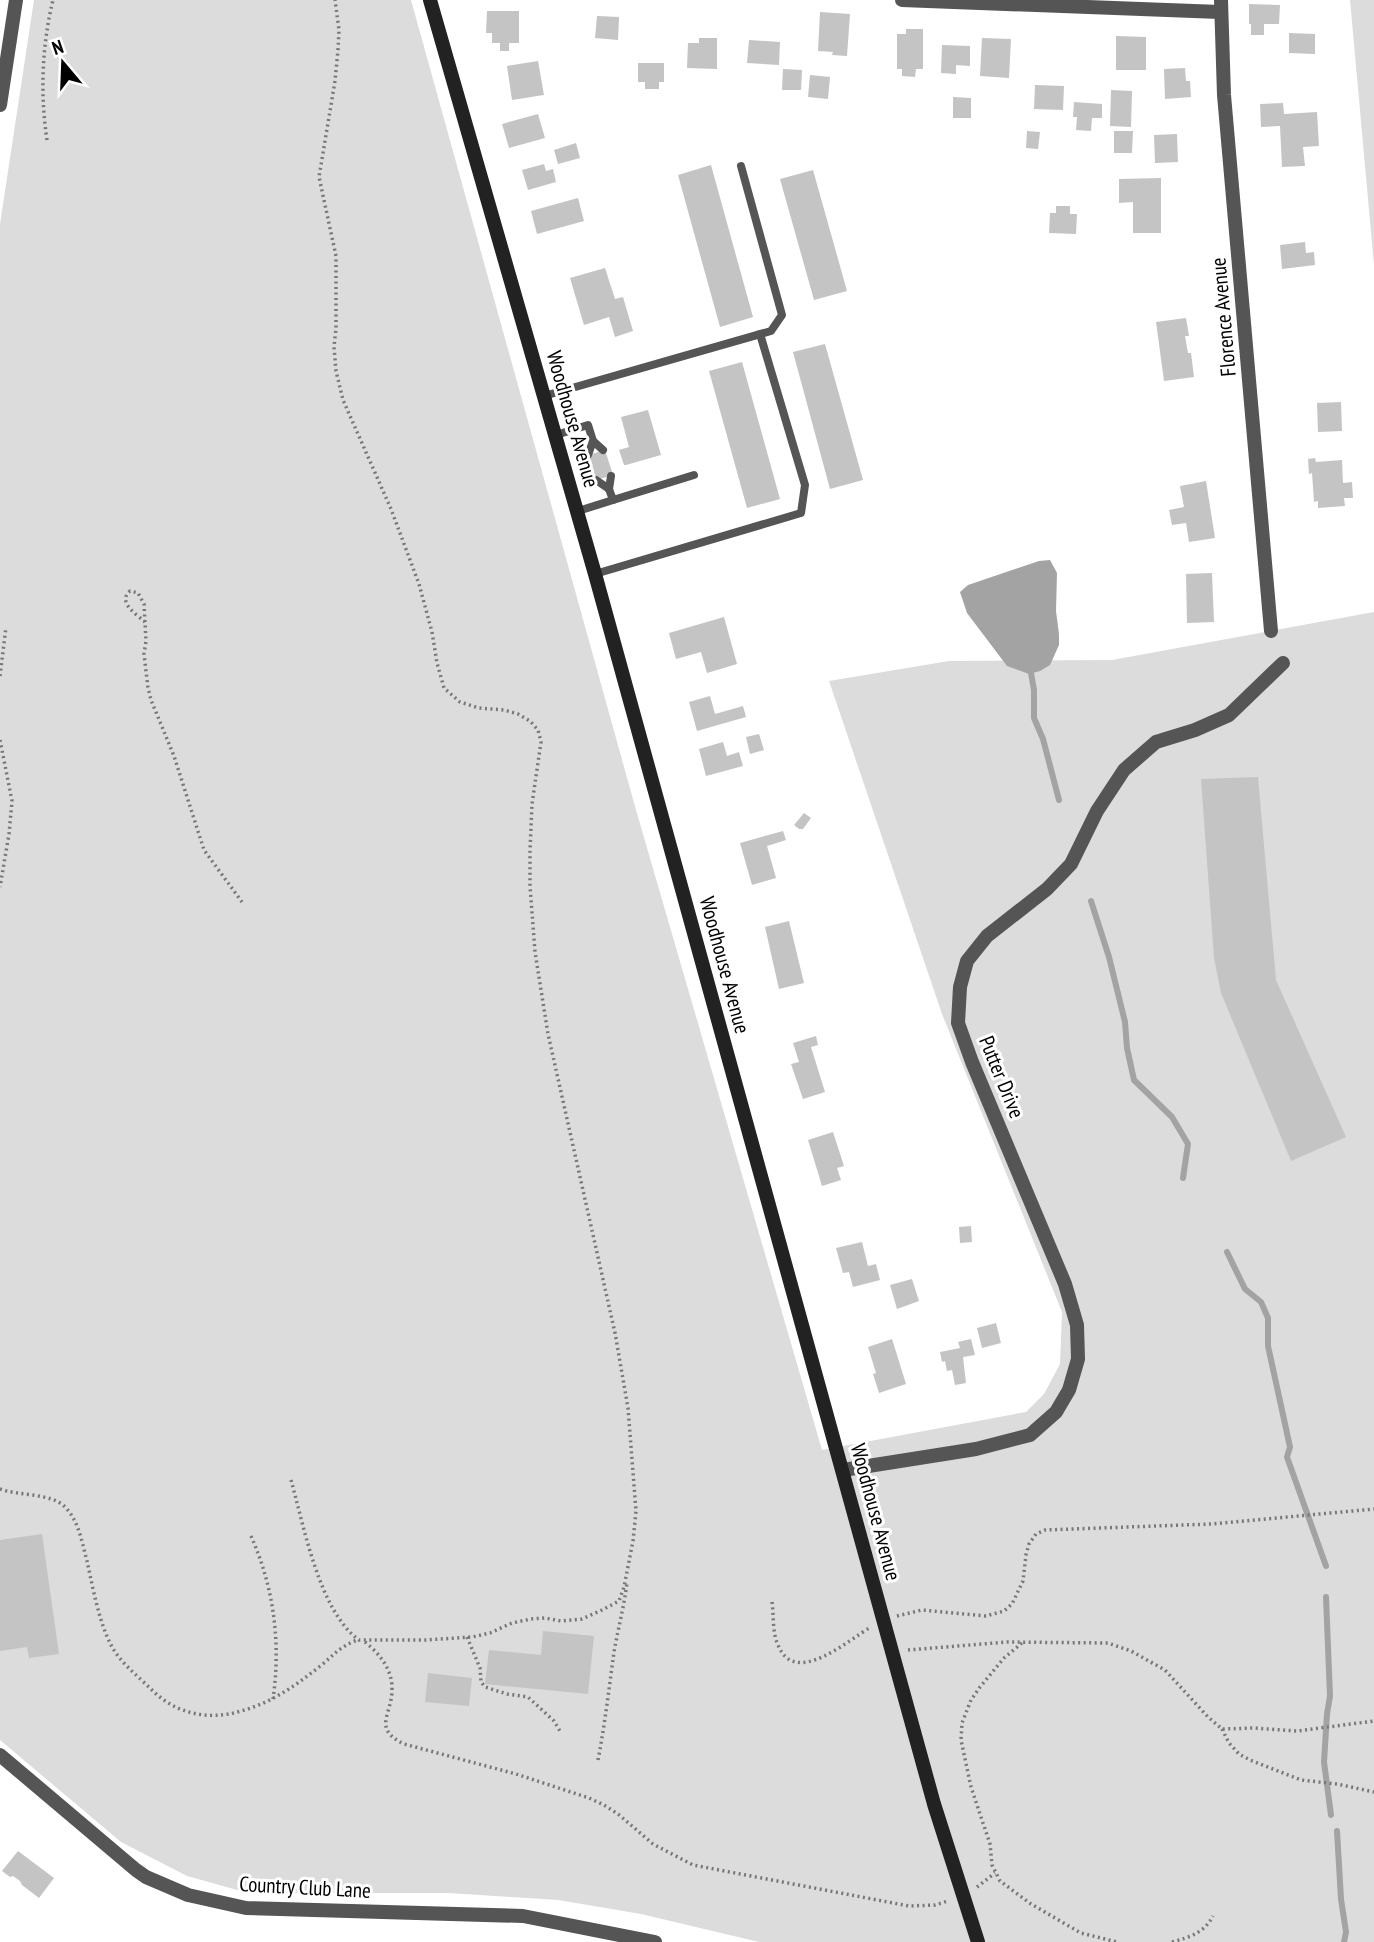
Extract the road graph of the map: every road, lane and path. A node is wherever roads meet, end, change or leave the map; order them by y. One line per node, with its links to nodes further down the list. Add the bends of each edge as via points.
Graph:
1 (16, 0): 7 (street)
2 (53, 0): 8 (path, via 43,75)
3 (335, 0): 36 (path, via 338,50 319,177 336,256 336,371 343,400 419,584 444,688 460,702 518,713 538,730 541,742 530,851 535,952 548,1034 628,1408 636,1511)
4 (430, 0): 11 (main road, Woodhouse Avenue)
5 (902, 0): 6 (street)
6 (1221, 6): 25 (street, Florence Avenue, via 1224,95)
7 (0, 105)
8 (47, 140)
9 (741, 166): 10 (lane, via 782,315 771,331)
10 (760, 334): 11 (lane); 22 (lane, via 805,485 801,513)
11 (544, 396): 12 (main road, Woodhouse Avenue)
12 (556, 435): 13 (lane, via 588,425); 21 (main road, Woodhouse Avenue)
13 (593, 441): 14 (lane); 15 (lane)
14 (603, 450)
15 (588, 455)
16 (694, 475): 20 (lane)
17 (611, 476): 19 (lane)
18 (596, 480): 19 (lane)
19 (610, 489): 20 (lane)
20 (613, 500): 21 (lane)
21 (578, 511): 22 (main road, Woodhouse Avenue)
22 (595, 574): 31 (main road, Woodhouse Avenue)
23 (145, 622): 23 (path, via 142,598 131,591 126,594 127,605); 30 (path, via 148,688 198,836 211,862)
24 (6, 627): 27 (path)
25 (1271, 631)
26 (1283, 663): 31 (street, Putter Drive, via 1229,715 1156,741 1124,770 1071,864 987,936 967,961 958,1023 1068,1294 1077,1325 1078,1359 1069,1390 1056,1412 1030,1435 976,1449)
27 (0, 676)
28 (0, 740): 29 (path, via 12,801)
29 (0, 887)
30 (242, 902)
31 (843, 1470): 38 (main road, Woodhouse Avenue)
32 (291, 1480): 40 (path, via 324,1591 343,1624)
33 (0, 1489): 43 (path, via 43,1497 65,1507 82,1542 110,1644 162,1700 180,1710 205,1715 240,1712)
34 (1374, 1509): 38 (path, via 1212,1524 1045,1530 1029,1544 1023,1581 1004,1611 986,1616 922,1610)
35 (251, 1536): 43 (path, via 268,1581 275,1626)
36 (629, 1568): 39 (path, via 618,1601 582,1619 531,1619); 48 (path)
37 (772, 1602): 38 (path, via 777,1645 790,1661 799,1663 825,1656)
38 (884, 1620): 42 (main road, Woodhouse Avenue)
39 (467, 1637): 40 (path); 46 (path, via 485,1688 528,1697)
40 (359, 1640): 43 (path, via 341,1647); 51 (path, via 386,1665 392,1688 386,1728 404,1744 589,1798 618,1814 653,1844 693,1865 909,1906 935,1905)
41 (1024, 1642): 42 (path); 45 (path, via 1108,1643 1131,1651 1165,1670); 50 (path, via 980,1687 962,1723 971,1787)
42 (892, 1653): 51 (main road, Woodhouse Avenue)
43 (273, 1699)
44 (1374, 1721): 45 (path, via 1297,1731)
45 (1222, 1729): 49 (path, via 1239,1754 1301,1780)
46 (561, 1734)
47 (0, 1755): 53 (street, Country Club Lane, via 136,1870 188,1895 246,1908 523,1916)
48 (598, 1760)
49 (1374, 1792)
50 (995, 1873): 51 (path); 55 (path, via 1067,1926)
51 (963, 1895): 54 (main road, Woodhouse Avenue)
52 (1213, 1916): 56 (path, via 1192,1937)
53 (655, 1942)
54 (978, 1942)
55 (1117, 1942)
56 (1172, 1942)

